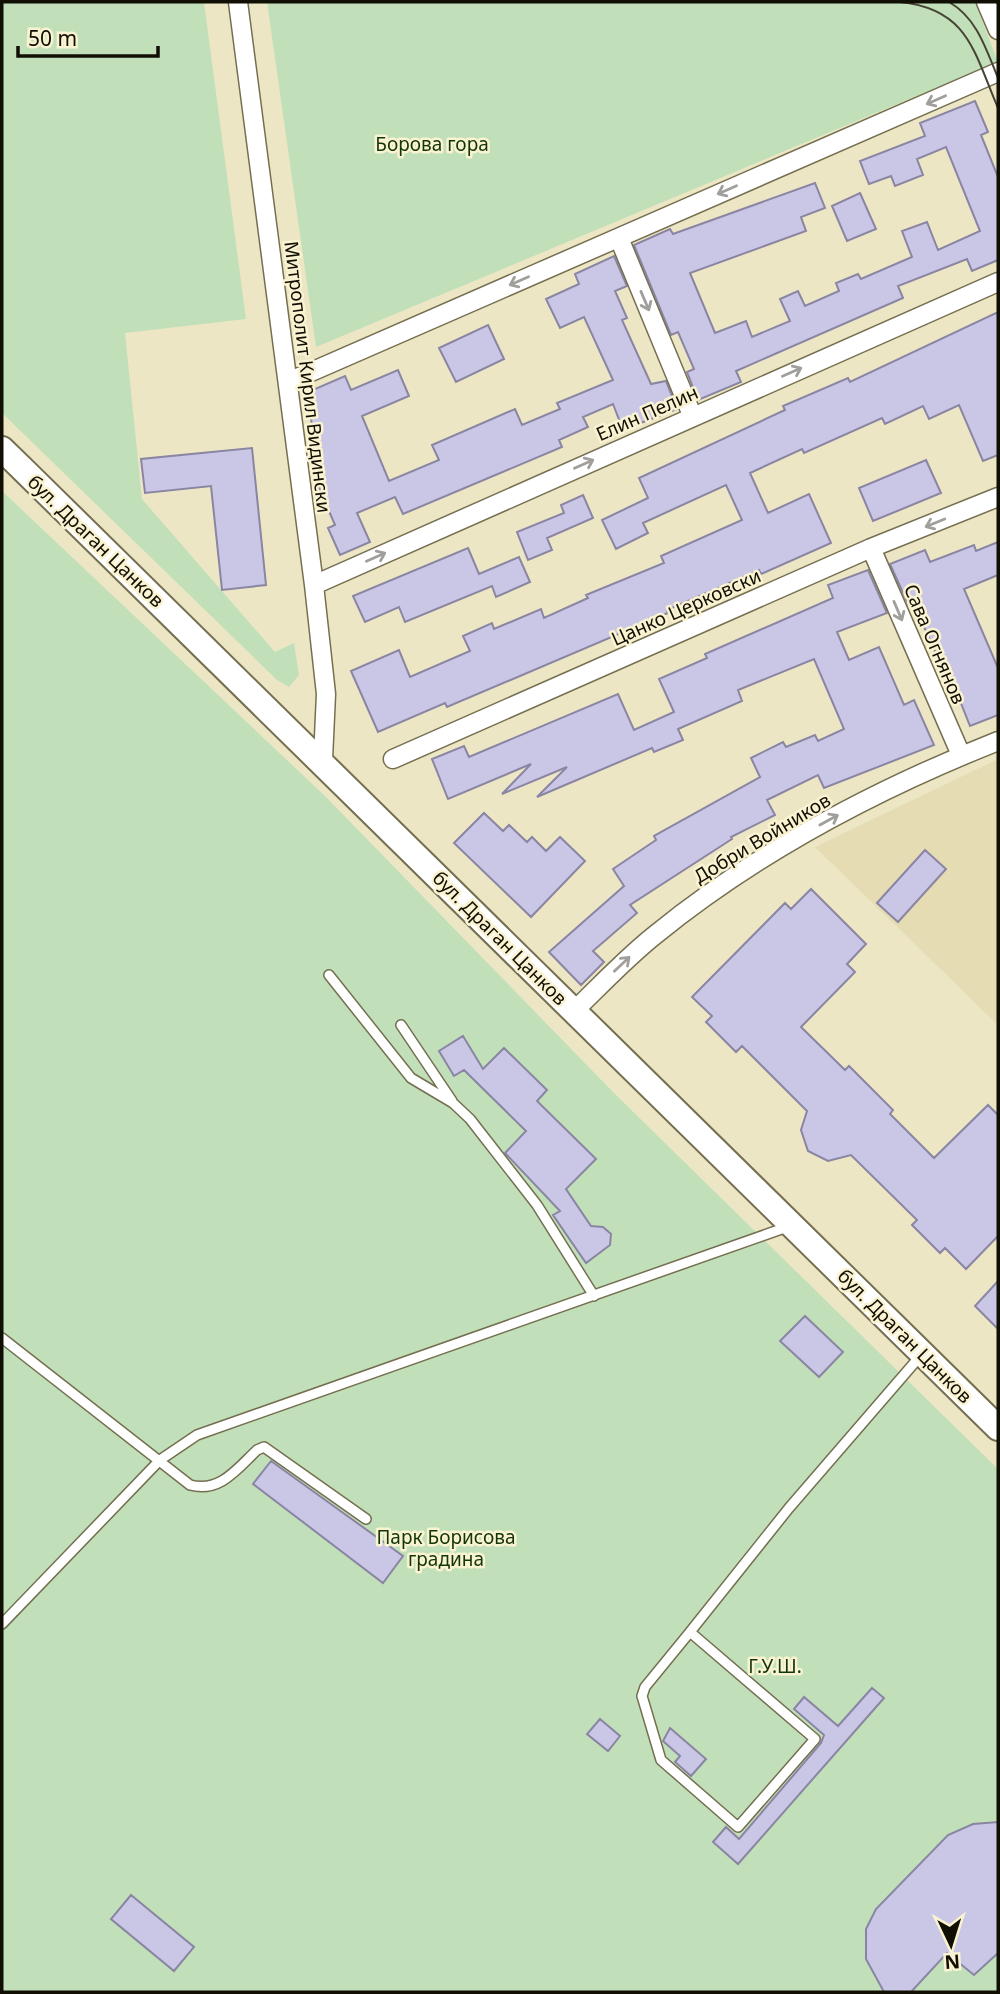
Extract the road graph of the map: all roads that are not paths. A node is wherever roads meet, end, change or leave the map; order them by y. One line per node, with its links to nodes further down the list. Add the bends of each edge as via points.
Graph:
1 (237, 2): 7 (street, Митрополит Кирил Видински)
2 (986, 2): 3 (street)
3 (998, 30)
4 (998, 72): 5 (street, one-way to 5)
5 (619, 238): 7 (street, one-way to 7); 8 (street, one-way to 8)
6 (998, 282): 8 (street, Елин Пелин, one-way to 6)
7 (288, 382): 12 (street, Митрополит Кирил Видински)
8 (692, 415): 12 (street, Елин Пелин, one-way to 8)
9 (2, 449): 15 (street, бул. Драган Цанков)
10 (998, 497): 11 (street, Цанко Церковски, one-way to 11)
11 (871, 548): 14 (street, Сава Огнянов, one-way to 14); 16 (street, Цанко Церковски)
12 (314, 585): 15 (street, Митрополит Кирил Видински, via 326,694)
13 (998, 741): 14 (street, Добри Войников)
14 (961, 755): 18 (street, Добри Войников, one-way to 14, via 654,935 736,877 833,817)
15 (323, 759): 18 (street, бул. Драган Цанков)
16 (393, 759)
17 (329, 975): 20 (lane, via 411,1077)
18 (573, 1012): 21 (street, бул. Драган Цанков)
19 (401, 1025): 20 (lane)
20 (453, 1103): 22 (lane, via 537,1205)
21 (792, 1225): 22 (lane); 24 (street, бул. Драган Цанков)
22 (594, 1296): 26 (lane, via 197,1435)
23 (2, 1338): 26 (lane)
24 (923, 1353): 25 (street, бул. Драган Цанков); 29 (lane)
25 (998, 1428)
26 (160, 1460): 27 (lane, via 190,1485 202,1488 216,1485 264,1447); 28 (lane)
27 (366, 1519)
28 (2, 1624)
29 (690, 1632): 29 (lane, via 814,1740 738,1827 661,1760 642,1696)

